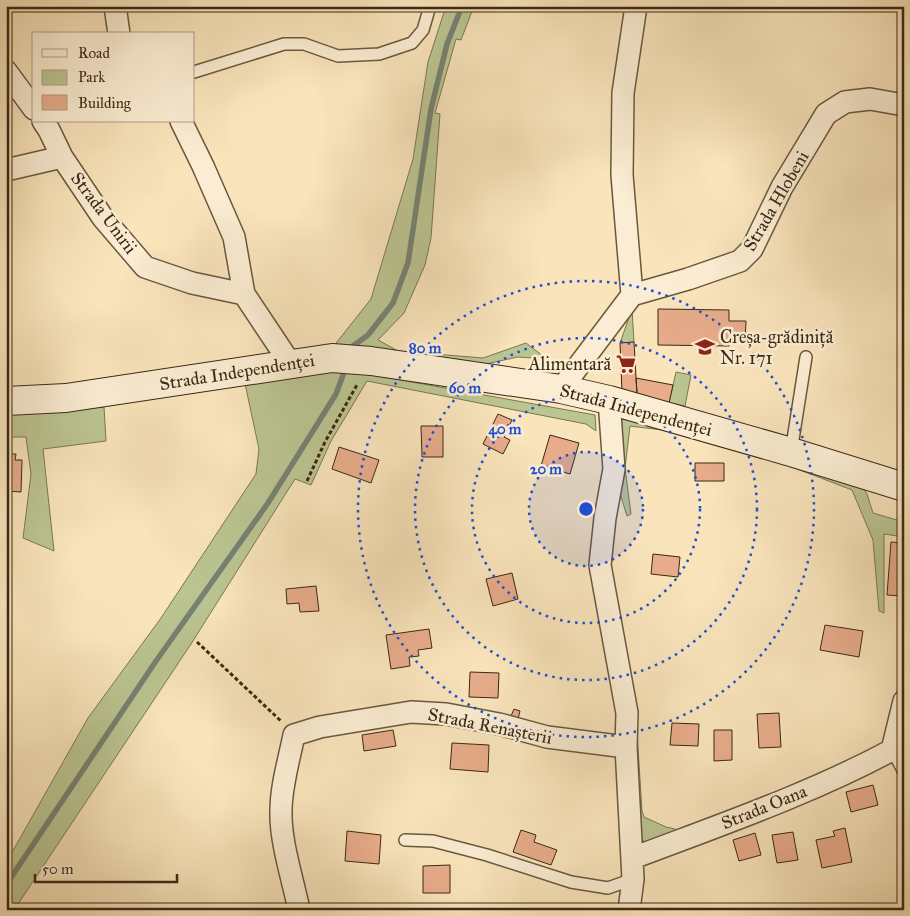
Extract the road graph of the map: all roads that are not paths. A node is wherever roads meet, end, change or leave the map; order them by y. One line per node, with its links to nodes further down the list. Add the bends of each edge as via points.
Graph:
1 (114, 6): 4 (street)
2 (430, 6): 6 (lane, via 423,30 412,43 379,54 338,56 304,44 284,44)
3 (636, 6): 14 (street, via 623,93 622,175)
4 (119, 32)
5 (6, 71): 8 (street)
6 (195, 72)
7 (904, 105): 14 (street, Strada Hlobeni, via 870,99 845,102 826,114 782,187 752,249 740,261)
8 (32, 106)
9 (44, 122): 11 (street, Strada Unirii)
10 (181, 122): 13 (street, via 234,237)
11 (62, 157): 12 (street); 13 (street, Strada Unirii, via 103,218 145,267 192,283)
12 (6, 170)
13 (244, 294): 16 (street)
14 (632, 295): 17 (street)
15 (806, 357): 20 (lane)
16 (290, 363): 17 (main road, Strada Independenței, via 332,358 369,361); 19 (main road, Strada Independenței, via 66,398)
17 (560, 389): 18 (main road, Strada Independenței)
18 (608, 400): 20 (main road, Strada Independenței); 23 (street, via 614,469 600,565 627,713)
19 (6, 401)
20 (791, 452): 21 (main road, Strada Independenței)
21 (904, 487)
22 (904, 701): 24 (street)
23 (626, 747): 27 (street); 28 (street, Strada Renașterii, via 547,737 446,714 411,712 320,727 294,735 281,811)
24 (892, 750): 25 (lane); 27 (street, Strada Oana, via 851,772 729,822)
25 (904, 772)
26 (404, 840): 27 (lane, via 433,841 571,882 608,888)
27 (633, 869): 29 (street)
28 (299, 910)
29 (629, 910)

